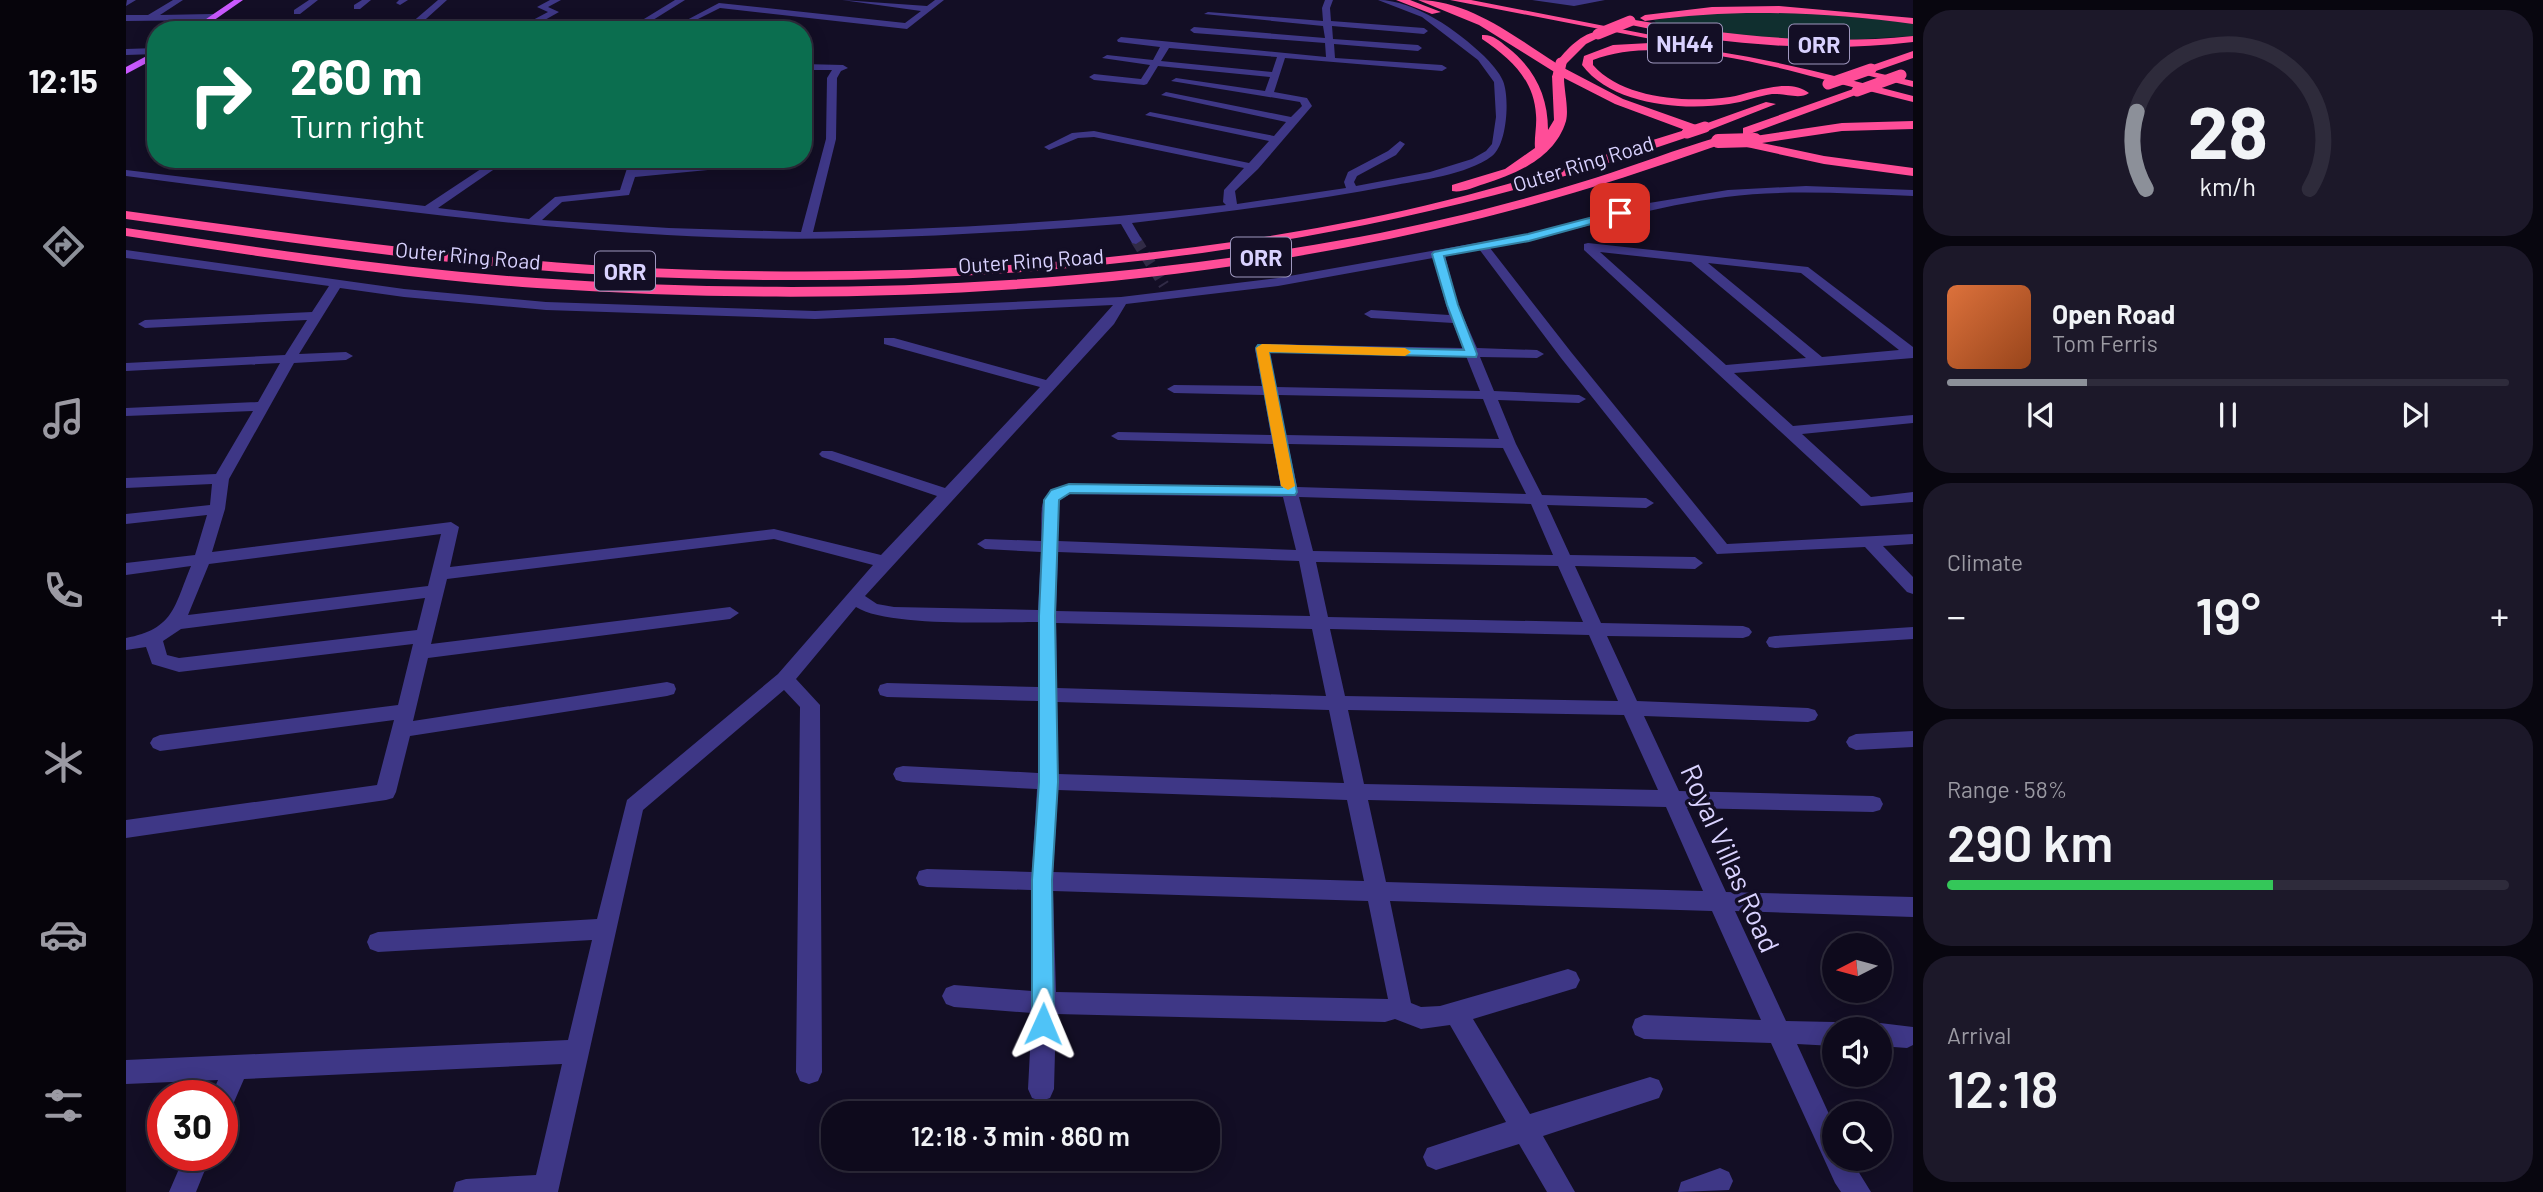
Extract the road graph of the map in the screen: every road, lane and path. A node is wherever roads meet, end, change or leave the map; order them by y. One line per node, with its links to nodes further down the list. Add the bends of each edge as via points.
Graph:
1 (132, 0): 20 (street)
2 (179, 0): 28 (street)
3 (239, 0): 27 (main road)
4 (314, 0): 24 (street)
5 (367, 0): 22 (street)
6 (443, 0): 35 (street)
7 (557, 0): 36 (street, via 541,6 556,11)
8 (681, 0): 37 (street)
9 (846, 0): 23 (street)
10 (940, 0): 23 (street)
11 (1329, 0): 33 (street)
12 (1382, 0): 87 (street, via 1425,15 1481,58 1500,82 1497,145 1476,161 1433,175)
13 (1401, 0): 75 (highway, via 1472,29 1516,60 1537,90)
14 (1423, 0): 84 (highway, via 1508,36 1595,90 1673,122 1774,150)
15 (1455, 0): 41 (highway, NH44)
16 (1485, 0): 41 (highway, NH44)
17 (1505, 0): 31 (highway, ORR)
18 (1536, 0): 19 (street, via 1574,4)
19 (1601, 0)
20 (126, 4)
21 (799, 6): 25 (street)
22 (357, 7)
23 (929, 9): 25 (street, via 907,26)
24 (297, 12)
25 (789, 13): 38 (street, via 719,5); 39 (street)
26 (1209, 14): 33 (street)
27 (213, 16): 28 (street); 34 (main road)
28 (151, 17): 29 (street)
29 (126, 18)
30 (522, 18): 36 (street)
31 (1600, 18): 44 (highway, ORR, via 1770,42 1851,45); 66 (highway, ORR)
32 (1375, 19): 33 (street)
33 (1328, 20): 43 (street); 48 (street)
34 (206, 21)
35 (419, 21)
36 (536, 21)
37 (645, 21)
38 (689, 21)
39 (776, 21)
40 (1913, 21): 41 (highway, ORR, via 1760,9 1688,12)
41 (1628, 26): 66 (highway, NH44); 68 (highway, NH44); 75 (highway, ORR, bridge, via 1582,42 1561,63 1560,120)
42 (1194, 30): 48 (street)
43 (1424, 30)
44 (1913, 39)
45 (147, 40): 47 (street)
46 (1121, 40): 49 (street)
47 (136, 41)
48 (1329, 42): 50 (street); 57 (street)
49 (1166, 45): 54 (street); 58 (street)
50 (1418, 48)
51 (126, 52): 53 (street)
52 (1913, 54): 67 (highway, Outer Ring Road / ORR, bridge)
53 (147, 55)
54 (1282, 55): 57 (street); 63 (street)
55 (1107, 58): 58 (street)
56 (147, 60): 61 (main road)
57 (1331, 60): 60 (street)
58 (1154, 63): 63 (street); 64 (street, via 1143,82)
59 (812, 67): 96 (street, via 841,68 832,82 831,139)
60 (1442, 68)
61 (126, 71)
62 (1913, 71): 77 (highway, Outer Ring Road / ORR, bridge)
63 (1275, 75): 69 (street)
64 (1094, 77)
65 (1176, 81): 69 (street)
66 (1913, 85)
67 (1803, 93): 71 (highway, ORR, via 1771,91 1723,102 1678,101 1615,86 1591,72 1588,58 1604,49 1632,45 1668,47); 93 (highway, Outer Ring Road / ORR, bridge, via 1543,180)
68 (1913, 93)
69 (1269, 94): 73 (street, via 1308,103)
70 (1166, 95): 73 (street)
71 (1913, 99)
72 (1150, 115): 76 (street)
73 (1294, 121): 76 (street)
74 (1913, 125): 77 (highway, ORR, bridge, via 1842,127)
75 (1549, 129): 93 (highway, via 1533,157 1510,172 1416,199)
76 (1277, 140): 80 (street)
77 (1718, 141): 95 (highway, Outer Ring Road / ORR, via 1540,199 1394,234 1205,265 961,287 796,291 586,286 408,271)
78 (1400, 144): 87 (street, via 1352,174)
79 (1049, 147): 80 (street, via 1076,135 1094,134)
80 (1254, 167): 89 (street, via 1230,190 1227,197)
81 (490, 168): 90 (street)
82 (633, 168): 86 (street)
83 (696, 168): 86 (street)
84 (1913, 172)
85 (126, 173): 90 (street)
86 (631, 174): 94 (street, via 625,193 559,199)
87 (1353, 190): 89 (street)
88 (1913, 193): 98 (street, via 1806,189 1728,193 1643,207)
89 (1234, 208): 92 (street)
90 (429, 209): 94 (street)
91 (126, 215): 93 (highway, Outer Ring Road / ORR, via 387,250 573,268 747,274 1001,267 1192,250)
92 (1125, 220): 96 (street, via 964,232); 97 (street)
93 (1375, 220)
94 (532, 223): 96 (street)
95 (126, 232)
96 (806, 236)
97 (1136, 240)
98 (1483, 246): 100 (street); 140 (street, via 1723,550)
99 (126, 254): 102 (street)
100 (1438, 254): 103 (street, via 1278,282 1168,290); 106 (street, Royal Villas Road)
101 (1694, 258): 109 (street, via 1804,271); 114 (street); 116 (street, via 1588,247)
102 (337, 283): 103 (street, via 546,306 815,315); 105 (street)
103 (1121, 301): 117 (street, via 1118,311)
104 (1371, 314): 106 (street)
105 (316, 316): 107 (street); 113 (street)
106 (1458, 319): 110 (street, Royal Villas Road)
107 (145, 324)
108 (889, 341): 117 (street)
109 (1913, 353): 114 (street)
110 (1471, 354): 111 (street); 119 (street, via 1265,347); 120 (street, Royal Villas Road)
111 (1537, 354)
112 (346, 356): 113 (street)
113 (290, 358): 115 (street); 122 (street)
114 (1818, 362): 116 (street)
115 (126, 367)
116 (1723, 370): 125 (street)
117 (1049, 386): 133 (street)
118 (1174, 389): 119 (street)
119 (1271, 391): 120 (street); 127 (street)
120 (1489, 395): 121 (street); 128 (street, Royal Villas Road)
121 (1579, 399)
122 (263, 406): 123 (street); 130 (street)
123 (126, 412)
124 (1913, 419): 125 (street)
125 (1789, 430): 134 (street, via 1867,502)
126 (1118, 436): 127 (street)
127 (1279, 439): 128 (street); 132 (street)
128 (1508, 444): 135 (street, Royal Villas Road)
129 (827, 454): 133 (street)
130 (221, 479): 131 (street); 137 (street)
131 (126, 483)
132 (1290, 492): 135 (street); 142 (street, via 1069,489 1051,500); 143 (street)
133 (948, 495): 146 (street)
134 (1913, 497)
135 (1537, 500): 136 (street); 145 (street, Royal Villas Road)
136 (1646, 503)
137 (216, 509): 138 (street); 144 (street)
138 (126, 519)
139 (1913, 540): 140 (street)
140 (1870, 542): 150 (street)
141 (985, 544): 142 (street)
142 (1052, 548): 143 (street); 153 (street)
143 (1306, 556): 145 (street); 154 (street)
144 (202, 559): 148 (street); 149 (street, via 451,527); 155 (street)
145 (1563, 561): 147 (street); 156 (street, Royal Villas Road)
146 (885, 562): 149 (street, via 774,534); 151 (street)
147 (1695, 563)
148 (126, 569)
149 (437, 582): 155 (street); 162 (street)
150 (1913, 588)
151 (855, 598): 153 (street, via 872,609 894,613); 163 (street)
152 (730, 613): 162 (street)
153 (1047, 616): 154 (street); 166 (street)
154 (1319, 621): 156 (street); 167 (street)
155 (176, 623): 159 (street)
156 (1595, 629): 157 (street); 168 (street, Royal Villas Road)
157 (1744, 632)
158 (1913, 633): 160 (street)
159 (153, 639): 161 (street); 162 (street, via 159,659 179,665)
160 (1775, 642)
161 (126, 644)
162 (422, 644): 169 (street)
163 (785, 680): 186 (street, via 634,806); 201 (street, via 810,705)
164 (667, 689): 171 (street)
165 (887, 690): 166 (street)
166 (1048, 695): 167 (street); 176 (street)
167 (1336, 703): 168 (street); 177 (street)
168 (1632, 708): 170 (street); 178 (street, Royal Villas Road)
169 (405, 711): 171 (street); 174 (street)
170 (1808, 715)
171 (401, 730): 180 (street, via 386,792)
172 (1913, 739): 173 (street)
173 (1856, 742)
174 (160, 743)
175 (903, 774): 176 (street)
176 (1048, 782): 177 (street); 182 (street)
177 (1354, 793): 178 (street); 183 (street)
178 (1672, 799): 179 (street); 184 (street, Royal Villas Road)
179 (1873, 804)
180 (126, 829)
181 (927, 878): 182 (street)
182 (1042, 880): 183 (street); 190 (street)
183 (1375, 890): 184 (street); 191 (street, via 1400,1001)
184 (1719, 900): 185 (street); 194 (street, Royal Villas Road)
185 (1913, 907)
186 (606, 929): 187 (street); 198 (street)
187 (378, 942)
188 (1568, 980): 192 (street)
189 (954, 996): 190 (street)
190 (1044, 1003): 191 (street); 203 (street)
191 (1395, 1008): 192 (street, via 1422,1018)
192 (1457, 1013): 206 (street)
193 (1644, 1027): 194 (street)
194 (1776, 1031): 195 (street); 205 (street, Royal Villas Road)
195 (1822, 1033)
196 (1892, 1035): 197 (street)
197 (1906, 1036)
198 (577, 1051): 199 (street); 211 (street)
199 (236, 1067): 200 (street); 202 (street)
200 (126, 1072)
201 (809, 1072)
202 (230, 1080)
203 (1041, 1089)
204 (1650, 1089): 206 (street)
205 (1822, 1128)
206 (1525, 1129): 207 (street); 214 (street)
207 (1436, 1157)
208 (191, 1171): 212 (street)
209 (1842, 1171): 216 (street, Royal Villas Road)
210 (1720, 1181): 215 (street)
211 (545, 1190): 213 (street)
212 (182, 1192)
213 (466, 1192)
214 (1562, 1192)
215 (1691, 1192)
216 (1858, 1192)

